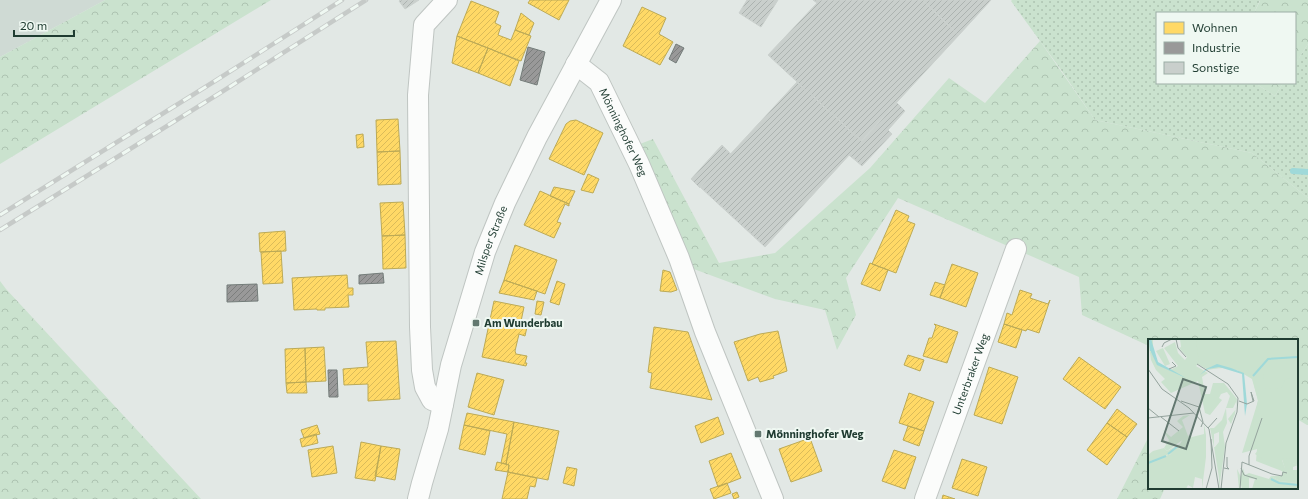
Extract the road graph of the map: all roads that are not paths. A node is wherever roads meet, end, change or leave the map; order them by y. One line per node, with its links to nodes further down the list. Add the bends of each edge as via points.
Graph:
1 (447, 0): 5 (street, via 424,25 418,95 422,370 425,388 432,400)
2 (611, 0): 3 (street, Milsper Straße)
3 (576, 64): 5 (street, Milsper Straße, via 524,163 485,252 451,365); 7 (street, Mönninghofer Weg, via 599,82 639,164 679,258 705,332)
4 (1016, 249): 8 (street, Unterbraker Weg)
5 (443, 404): 6 (street, Milsper Straße)
6 (418, 499)
7 (773, 499)
8 (925, 499)

